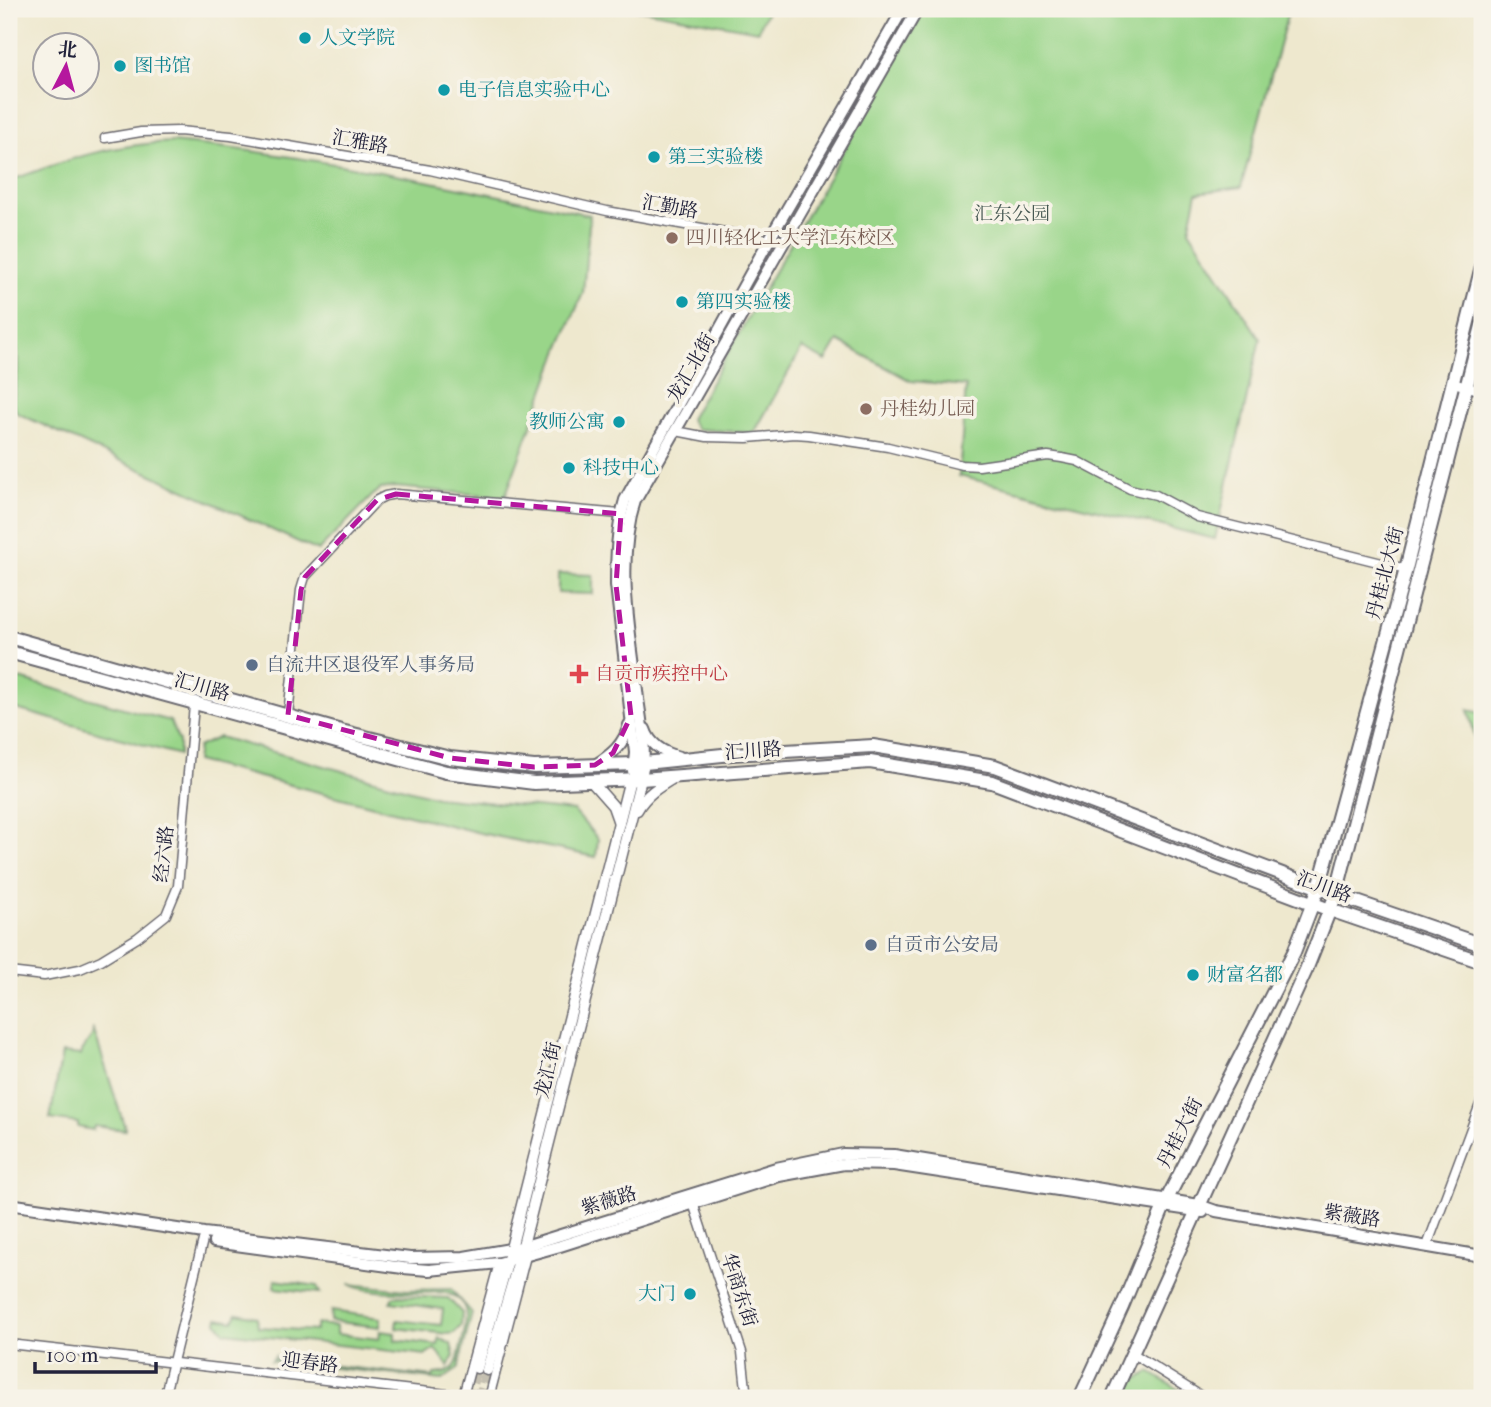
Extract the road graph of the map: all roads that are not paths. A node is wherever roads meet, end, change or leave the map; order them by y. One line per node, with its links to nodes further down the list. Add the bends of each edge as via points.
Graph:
1 (902, 9): 5 (main road, 龙汇北街)
2 (918, 9): 11 (main road, 龙汇北街)
3 (105, 138): 4 (street, 汇雅路, via 179,131 231,136 430,170)
4 (607, 211): 5 (street, 汇勤路)
5 (769, 240): 12 (main road, 龙汇北街, via 646,459)
6 (1482, 266): 8 (main road, 丹桂北大街)
7 (1482, 326): 9 (main road, 丹桂北大街)
8 (1453, 383): 9 (street); 13 (main road, 丹桂北大街)
9 (1467, 387): 10 (street); 27 (main road, 丹桂北大街)
10 (1482, 391)
11 (676, 431): 13 (street, via 707,437 809,435 962,465 1062,457 1197,517); 18 (main road, 龙汇北街, via 630,516 625,584)
12 (621, 514): 17 (street, via 396,494 377,500 305,577); 18 (main road, 龙汇北街, via 616,585)
13 (1406, 569): 26 (main road, 丹桂北大街)
14 (9, 637): 17 (main road, 汇川路)
15 (9, 652): 16 (main road, 汇川路)
16 (194, 705): 24 (main road, 汇川路, via 446,772 534,783); 32 (street, 经六路, via 178,886 166,915 137,938 80,969 44,976)
17 (288, 715): 21 (main road, 汇川路, via 450,758 534,767)
18 (636, 716): 19 (main road, via 660,750); 20 (main road, 龙汇北街); 21 (main road, via 614,753)
19 (686, 759): 20 (main road, 汇川路); 26 (main road, 汇川路, via 873,746 995,766)
20 (640, 764): 21 (main road, 汇川路); 23 (main road, 龙汇北街)
21 (594, 765)
22 (676, 776): 23 (main road, 汇川路); 25 (street, via 641,802); 28 (main road, 汇川路, via 870,762 992,782)
23 (636, 779): 24 (main road, 汇川路); 25 (street, 龙汇街)
24 (591, 781): 25 (street)
25 (625, 823): 41 (street, 龙汇街)
26 (1319, 887): 27 (main road, 汇川路); 28 (main road, 丹桂大街)
27 (1336, 894): 29 (main road, 丹桂北大街); 30 (main road, 汇川路)
28 (1313, 903): 29 (main road, 汇川路); 35 (main road, 丹桂大街, via 1294,952)
29 (1330, 910): 31 (main road, 汇川路); 37 (main road, 丹桂北大街)
30 (1482, 945)
31 (1482, 962)
32 (9, 972)
33 (1482, 1099): 40 (street)
34 (691, 1198): 35 (main road, 紫薇路, via 776,1168 843,1154 894,1155); 41 (main road, 紫薇路); 51 (street, 华商东街, via 742,1352)
35 (1165, 1203): 37 (main road, 紫薇路); 52 (main road, 丹桂大街)
36 (9, 1204): 41 (main road, 紫薇路, via 410,1258)
37 (1197, 1208): 40 (main road, 紫薇路); 44 (main road, 丹桂北大街)
38 (9, 1210): 39 (main road, 紫薇路)
39 (203, 1240): 41 (main road, 紫薇路, via 416,1269 469,1268); 45 (street)
40 (1427, 1246): 42 (main road, 紫薇路)
41 (514, 1255): 46 (street, 龙汇街); 47 (street); 50 (street)
42 (1482, 1256)
43 (9, 1344): 45 (street, 迎春路)
44 (1132, 1353): 53 (main road, 丹桂北大街); 54 (street)
45 (173, 1363): 47 (street, 迎春路); 48 (street)
46 (482, 1369)
47 (463, 1396): 49 (street, 迎春路)
48 (164, 1398)
49 (482, 1398)
50 (489, 1398)
51 (747, 1398)
52 (1080, 1398)
53 (1112, 1398)
54 (1204, 1398)

